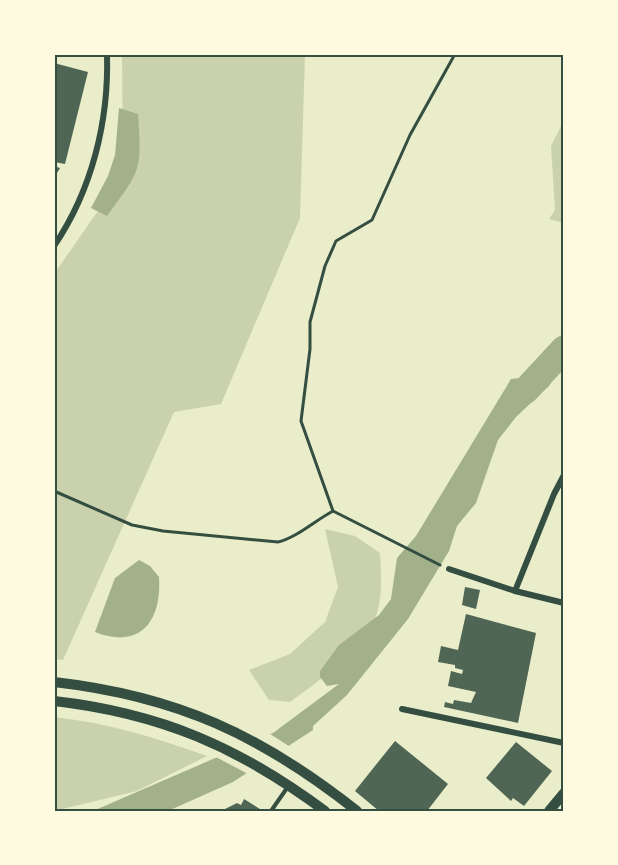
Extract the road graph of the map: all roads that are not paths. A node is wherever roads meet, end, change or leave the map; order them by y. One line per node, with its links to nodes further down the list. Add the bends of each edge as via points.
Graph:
1 (107, 54): 2 (street, via 104,110 94,159 74,212)
2 (54, 246)
3 (564, 475): 5 (street)
4 (449, 569): 5 (street)
5 (515, 591): 6 (street)
6 (564, 603)
7 (54, 682): 15 (main road, via 147,698 220,723 301,768)
8 (54, 701): 11 (main road, via 126,713 199,736)
9 (402, 710): 10 (street)
10 (564, 743)
11 (286, 782): 13 (lane); 14 (main road)
12 (564, 793): 16 (main road)
13 (271, 811)
14 (325, 811)
15 (357, 811)
16 (549, 811)

